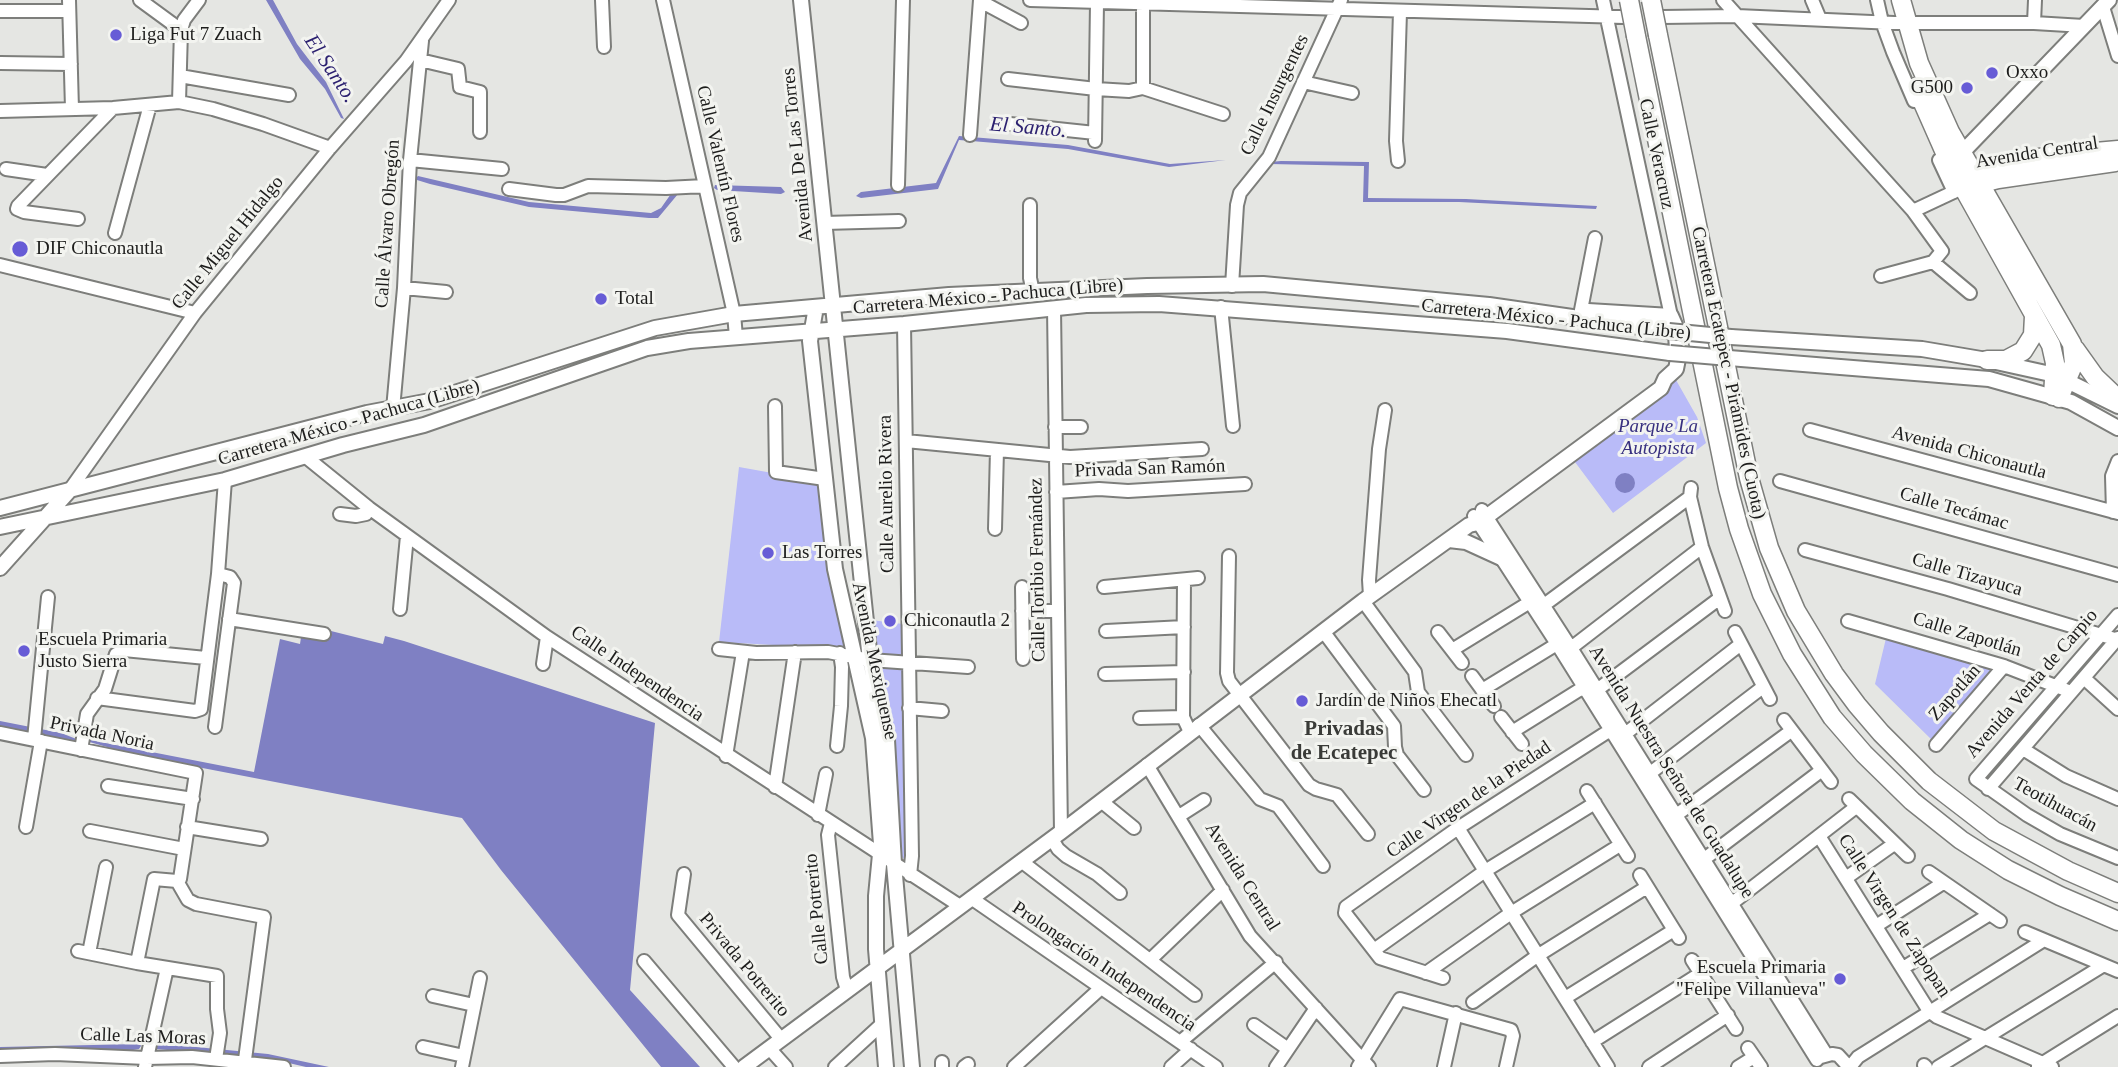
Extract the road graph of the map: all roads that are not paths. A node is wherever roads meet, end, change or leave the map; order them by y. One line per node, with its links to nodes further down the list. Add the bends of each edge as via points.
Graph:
1 (140, 0): 36 (street)
2 (200, 0): 36 (street)
3 (449, 0): 37 (street, Calle Miguel Hidalgo)
4 (602, 0): 38 (street)
5 (663, 0): 69 (street, Calle Valentín Flores)
6 (801, 0): 76 (main road, Avenida De Las Torres)
7 (903, 0): 68 (street)
8 (980, 0): 32 (street); 58 (street)
9 (1030, 0): 19 (street)
10 (1603, 0): 30 (street, Calle Veracruz)
11 (1651, 0): 264 (highway, Carretera Ecatepec - Pirámides (Cuota), bridge, via 1749,478 1769,548 1796,611 1857,705 1929,781 1994,831)
12 (1723, 0): 28 (street)
13 (1812, 0): 31 (street)
14 (1877, 0): 33 (street)
15 (1889, 0): 33 (highway)
16 (1901, 0): 33 (highway)
17 (1910, 0): 33 (street)
18 (2035, 0): 34 (street)
19 (1097, 2): 20 (street); 47 (street)
20 (1143, 2): 21 (street); 46 (street)
21 (1227, 3): 23 (street)
22 (2106, 4): 35 (main road); 39 (street)
23 (1339, 5): 27 (street); 45 (street, Calle Insurgentes)
24 (69, 6): 26 (street); 42 (street)
25 (1627, 9): 30 (street); 269 (highway, Carretera Ecatepec - Pirámides (Cuota), bridge, via 1728,488 1762,594 1792,654 1832,717 1912,801 2008,870)
26 (0, 11)
27 (1400, 12): 30 (street); 63 (street)
28 (1737, 16): 29 (street); 31 (street); 73 (street)
29 (1662, 17)
30 (1607, 18): 96 (street, Calle Veracruz)
31 (1820, 19): 33 (street)
32 (1021, 23)
33 (1899, 23): 34 (street); 61 (highway); 70 (street, via 1892,52)
34 (2034, 23): 35 (street)
35 (2084, 26): 61 (main road)
36 (181, 30): 43 (street)
37 (422, 41): 40 (street, Calle Álvaro Obregón); 59 (street, Calle Miguel Hidalgo)
38 (604, 47)
39 (2118, 56)
40 (420, 60): 57 (street, via 458,69 460,87 480,92); 62 (street, Calle Álvaro Obregón)
41 (0, 63): 42 (street)
42 (71, 64): 53 (street)
43 (180, 76): 49 (street); 50 (street)
44 (1008, 79): 47 (street)
45 (1303, 82): 48 (street); 82 (street, Calle Insurgentes, via 1269,157 1240,193)
46 (1143, 88): 47 (street); 55 (street)
47 (1096, 89): 56 (street, via 1095,137)
48 (1352, 93)
49 (289, 95)
50 (179, 102): 51 (street); 59 (street)
51 (150, 104): 52 (street); 77 (street)
52 (113, 108): 53 (street); 67 (street)
53 (72, 109): 54 (street)
54 (0, 111)
55 (1223, 114)
56 (1010, 124)
57 (480, 132)
58 (971, 135)
59 (330, 148): 94 (street, Calle Miguel Hidalgo)
60 (2118, 150): 70 (highway, Avenida Central, via 1998,165)
61 (1956, 159): 70 (highway)
62 (410, 160): 66 (street); 83 (street, Calle Álvaro Obregón)
63 (1398, 161)
64 (2118, 162): 70 (highway, Avenida Central)
65 (6, 169): 67 (street)
66 (502, 169)
67 (47, 175): 74 (street, via 18,209)
68 (898, 185)
69 (705, 186): 71 (street, via 588,186 564,195); 95 (street, Calle Valentín Flores)
70 (1961, 186): 73 (street); 93 (highway); 102 (highway)
71 (509, 189)
72 (1030, 205): 85 (street)
73 (1913, 211): 79 (street, via 1942,251)
74 (78, 219)
75 (899, 221): 76 (street)
76 (824, 223): 88 (main road, Avenida De Las Torres)
77 (115, 233)
78 (1595, 239): 92 (street)
79 (1933, 262): 81 (street); 86 (street)
80 (0, 265): 94 (street)
81 (1881, 276)
82 (1232, 286): 85 (main road, Carretera México - Pachuca (Libre)); 87 (main road, Carretera México - Pachuca (Libre))
83 (404, 288): 84 (street); 110 (street, Calle Álvaro Obregón)
84 (446, 292)
85 (1032, 292): 88 (main road, Carretera México - Pachuca (Libre))
86 (1970, 293)
87 (1489, 305): 92 (main road); 96 (main road, Carretera México - Pachuca (Libre))
88 (832, 306): 89 (main road, Carretera México - Pachuca (Libre)); 98 (main road, Avenida Mexiquense)
89 (816, 307): 95 (main road, Carretera México - Pachuca (Libre)); 99 (main road, Avenida Mexiquense)
90 (1221, 307): 91 (main road, Carretera México - Pachuca (Libre)); 100 (main road, Carretera México - Pachuca (Libre)); 112 (street)
91 (1054, 308): 97 (main road, Carretera México - Pachuca (Libre)); 113 (street, Calle Toribio Fernández)
92 (1581, 310): 96 (main road)
93 (2033, 312): 103 (highway, via 2033,335 2023,351 2006,360); 105 (highway)
94 (195, 313): 127 (street, Calle Miguel Hidalgo)
95 (734, 314): 101 (street, Calle Valentín Flores); 110 (main road, Carretera México - Pachuca (Libre), via 655,328)
96 (1670, 323): 103 (main road, Carretera México - Pachuca (Libre), bridge, via 1731,337 1922,349); 104 (main road, via 1675,325 1678,359)
97 (904, 324): 98 (main road, Carretera México - Pachuca (Libre)); 117 (street, Calle Aurelio Rivera)
98 (835, 329): 99 (main road, Carretera México - Pachuca (Libre)); 179 (main road, Avenida Mexiquense)
99 (812, 331): 101 (main road, Carretera México - Pachuca (Libre)); 124 (main road, Avenida Mexiquense)
100 (1507, 331): 104 (main road, via 1530,342 1665,361); 106 (main road, Carretera México - Pachuca (Libre), bridge, via 1670,353 1989,379)
101 (736, 337): 121 (main road, Carretera México - Pachuca (Libre), via 648,348 424,425)
102 (2072, 344): 105 (highway, via 2074,363); 107 (highway, via 2089,370)
103 (1987, 360): 105 (main road, Carretera México - Pachuca (Libre))
104 (1670, 374): 134 (main road, via 1661,388)
105 (2061, 377): 106 (highway); 109 (main road, Carretera México - Pachuca (Libre))
106 (2056, 397): 115 (main road, Carretera México - Pachuca (Libre))
107 (2118, 399)
108 (775, 406): 124 (street, via 776,472)
109 (2118, 406)
110 (393, 409): 127 (main road, Carretera México - Pachuca (Libre))
111 (1385, 410): 151 (street)
112 (1233, 426)
113 (1055, 427): 114 (street); 120 (street, Calle Toribio Fernández)
114 (1081, 427)
115 (2118, 428)
116 (1810, 430): 131 (street, Avenida Chiconautla)
117 (906, 441): 119 (street); 180 (street, Calle Aurelio Rivera)
118 (1202, 449): 120 (street)
119 (997, 450): 120 (street); 136 (street)
120 (1056, 456): 128 (street, Calle Toribio Fernández)
121 (306, 457): 123 (main road, Carretera México - Pachuca (Libre)); 130 (street, Calle Independencia)
122 (2118, 461): 131 (street, via 2112,476)
123 (225, 480): 133 (main road, Carretera México - Pachuca (Libre)); 144 (street)
124 (825, 480): 176 (main road, Avenida Mexiquense)
125 (1780, 481): 145 (street, Calle Tecámac)
126 (1245, 484): 128 (street, Privada San Ramón)
127 (69, 491): 129 (main road, Carretera México - Pachuca (Libre)); 133 (main road, Calle Miguel Hidalgo)
128 (1056, 492): 157 (street, Calle Toribio Fernández)
129 (0, 508)
130 (369, 508): 132 (street, via 366,514); 137 (street, Calle Independencia)
131 (2115, 512)
132 (340, 514)
133 (44, 517): 135 (main road, Carretera México - Pachuca (Libre)); 143 (main road, Calle Miguel Hidalgo)
134 (1478, 518): 138 (main road); 142 (street, Avenida Nuestra Señora de Guadalupe); 154 (street, Avenida Nuestra Señora de Guadalupe)
135 (0, 527)
136 (995, 529)
137 (407, 536): 155 (street); 168 (street, Calle Independencia)
138 (1449, 541): 142 (main road, via 1466,542); 151 (main road)
139 (1702, 547): 152 (street); 154 (street, via 1690,492); 171 (street)
140 (1805, 550): 166 (street, Calle Tizayuca)
141 (1228, 556): 194 (street, via 1227,673)
142 (1501, 558): 153 (street, Avenida Nuestra Señora de Guadalupe)
143 (0, 568)
144 (218, 574): 160 (street, via 234,583); 177 (street)
145 (2118, 575)
146 (1198, 578): 147 (street)
147 (1184, 580): 149 (street); 162 (street)
148 (1021, 587): 156 (street)
149 (1104, 587)
150 (48, 597): 207 (street)
151 (1366, 598): 164 (main road); 214 (street, via 1415,671 1418,692)
152 (1720, 598): 158 (street); 191 (street)
153 (1530, 602): 170 (street, Avenida Nuestra Señora de Guadalupe); 173 (street)
154 (1544, 605): 171 (street, Avenida Nuestra Señora de Guadalupe)
155 (400, 609)
156 (1022, 611): 157 (street); 178 (street)
157 (1058, 611): 241 (street, Calle Toribio Fernández)
158 (1725, 611)
159 (2118, 615): 166 (street, Avenida Venta de Carpio)
160 (229, 619): 167 (street); 202 (street)
161 (1848, 621): 183 (street, Calle Zapotlán)
162 (1184, 627): 163 (street); 185 (street)
163 (1106, 631)
164 (1323, 631): 194 (main road); 224 (street, via 1394,726 1397,755)
165 (1438, 632): 173 (street)
166 (2102, 633): 169 (street, Calle Tizayuca); 189 (street, Avenida Venta de Carpio)
167 (324, 634)
168 (547, 637): 182 (street); 213 (street, Calle Independencia)
169 (2118, 639): 188 (street, Avenida Venta de Carpio)
170 (1557, 644): 191 (street, Avenida Nuestra Señora de Guadalupe); 192 (street)
171 (1571, 648): 191 (street, Avenida Nuestra Señora de Guadalupe)
172 (719, 649): 174 (street)
173 (1452, 650): 181 (street)
174 (743, 652): 175 (street); 213 (street)
175 (795, 652): 176 (street); 222 (street)
176 (847, 655): 179 (street); 210 (street, via 842,667); 246 (main road, Avenida Mexiquense, via 873,738)
177 (206, 658): 195 (street, via 124,650 116,653 105,689); 195 (street, via 198,712)
178 (1023, 659)
179 (870, 660): 180 (street); 251 (main road, Avenida Mexiquense, via 887,740)
180 (908, 663): 184 (street); 197 (street, Calle Aurelio Rivera)
181 (1462, 663)
182 (543, 664)
183 (2004, 666): 189 (street, Calle Zapotlán); 209 (street, Zapotlán)
184 (968, 667)
185 (1184, 672): 186 (street); 200 (street)
186 (1105, 674)
187 (1472, 676): 192 (street)
188 (2084, 678): 193 (street, Avenida Venta de Carpio); 198 (street)
189 (2057, 685): 193 (street, Calle Zapotlán); 219 (street, Avenida Venta de Carpio)
190 (1763, 687): 196 (street); 204 (street, Calle Virgen de la Piedad, via 1738,638); 218 (street)
191 (1591, 689): 204 (street, Avenida Nuestra Señora de Guadalupe); 205 (street)
192 (1482, 690): 205 (street)
193 (2071, 692): 211 (street, Avenida Venta de Carpio)
194 (1240, 694): 203 (main road); 240 (street, via 1309,785 1337,795)
195 (97, 698): 212 (street, via 87,714)
196 (1770, 699)
197 (909, 708): 199 (street); 257 (street, Calle Aurelio Rivera)
198 (2118, 709)
199 (942, 710)
200 (1183, 717): 201 (street); 203 (street)
201 (1140, 718)
202 (215, 727)
203 (1194, 728): 215 (main road); 252 (street, via 1260,799 1278,806)
204 (1618, 730): 218 (street, Avenida Nuestra Señora de Guadalupe); 238 (street, Calle Virgen de la Piedad); 315 (street, Avenida Nuestra Señora de Guadalupe)
205 (1512, 732): 208 (street)
206 (0, 733): 207 (street, Privada Noria)
207 (38, 740): 212 (street, Privada Noria); 235 (street)
208 (1522, 744)
209 (1936, 745)
210 (836, 746)
211 (2023, 749): 223 (street, Avenida Venta de Carpio); 227 (street, via 2066,776)
212 (81, 750): 226 (street, Privada Noria, via 197,773)
213 (726, 755): 222 (street, Calle Independencia)
214 (1466, 755)
215 (1147, 765): 229 (main road); 232 (street, Avenida Central)
216 (1822, 771): 220 (street); 233 (street, via 1788,726); 249 (street)
217 (826, 774): 231 (street)
218 (1649, 774): 233 (street, Avenida Nuestra Señora de Guadalupe)
219 (1976, 779): 223 (street, Teotihuacán)
220 (1831, 782)
221 (108, 786): 226 (street)
222 (775, 787): 231 (street, Calle Independencia)
223 (1988, 789): 248 (street, Teotihuacán, via 2060,834)
224 (1424, 790)
225 (1587, 791): 230 (street)
226 (193, 799): 236 (street)
227 (2118, 799)
228 (1204, 800): 232 (street)
229 (1101, 801): 237 (street); 241 (main road)
230 (1595, 803): 254 (street); 268 (street, via 1624,850)
231 (818, 815): 234 (street, Calle Independencia)
232 (1179, 816): 263 (street, Avenida Central)
233 (1675, 816): 249 (street, Avenida Nuestra Señora de Guadalupe)
234 (831, 823): 246 (street, Calle Independencia); 291 (street, Calle Potrerito, via 828,835)
235 (26, 827)
236 (187, 827): 243 (street); 245 (street)
237 (1134, 828)
238 (1458, 828): 254 (street); 273 (street, Calle Virgen de la Piedad, via 1344,910)
239 (90, 831): 245 (street)
240 (1368, 834)
241 (1056, 836): 250 (main road); 265 (street, via 1058,849)
242 (1819, 836): 244 (street, via 1852,803); 259 (street, Calle Virgen de Zapopan); 267 (street)
243 (261, 839)
244 (1894, 844): 247 (street); 259 (street)
245 (184, 849): 260 (street)
246 (881, 855): 251 (street, Calle Independencia); 282 (main road, Avenida Mexiquense, via 876,896)
247 (1908, 856)
248 (2118, 858)
249 (1703, 860): 267 (street, Avenida Nuestra Señora de Guadalupe)
250 (1021, 861): 266 (main road); 276 (street)
251 (894, 864): 257 (street, Calle Independencia); 274 (main road, Avenida Mexiquense)
252 (1322, 866)
253 (106, 867): 280 (street, via 83,952)
254 (1485, 871): 268 (street); 273 (street)
255 (1929, 872): 261 (street)
256 (684, 874): 307 (street, Privada Potrerito, via 681,919)
257 (910, 875): 266 (street, Calle Independencia)
258 (1640, 875): 262 (street)
259 (1846, 878): 270 (street, Calle Virgen de Zapopan)
260 (177, 881): 280 (street, via 154,878); 321 (street, via 188,900 196,904 264,917)
261 (1943, 883): 270 (street); 284 (street, via 1995,918)
262 (1647, 887): 275 (street); 294 (street, via 1676,934)
263 (1223, 890): 276 (street); 279 (street, Avenida Central, via 1250,936)
264 (2118, 892)
265 (1120, 893)
266 (965, 902): 274 (main road); 290 (street, Prolongación Independencia)
267 (1731, 904): 315 (street, Avenida Nuestra Señora de Guadalupe)
268 (1511, 913): 275 (street); 286 (street)
269 (2118, 920)
270 (1876, 926): 284 (street, Calle Virgen de Zapopan)
271 (2025, 932): 272 (street)
272 (2044, 940): 281 (street); 298 (street)
273 (1374, 950): 286 (street, via 1386,961)
274 (901, 951): 282 (main road); 330 (main road, Avenida Mexiquense)
275 (1537, 956): 294 (street); 295 (street)
276 (1150, 960): 292 (street)
277 (1692, 960): 287 (street)
278 (644, 961): 325 (street)
279 (1276, 962): 297 (street, Avenida Central); 308 (street)
280 (137, 963): 283 (street)
281 (2104, 965): 285 (street); 305 (street)
282 (877, 967): 291 (main road); 302 (main road, Avenida Mexiquense)
283 (167, 968): 313 (street, via 217,976 220,1033); 318 (street)
284 (1903, 968): 298 (street, Calle Virgen de Zapopan)
285 (2118, 971)
286 (1426, 972): 289 (street)
287 (1701, 974): 300 (street); 306 (street)
288 (480, 978): 296 (street)
289 (1443, 978)
290 (1101, 988): 308 (street, Prolongación Independencia); 331 (street)
291 (847, 990): 307 (main road)
292 (1195, 995)
293 (433, 996): 296 (street)
294 (1565, 998): 306 (street)
295 (1473, 1002)
296 (474, 1005): 317 (street)
297 (1316, 1008): 310 (street); 322 (street, Avenida Central)
298 (1930, 1011): 305 (street, Calle Virgen de Zapopan); 320 (street)
299 (1456, 1013): 322 (street, via 1400,999); 335 (street); 336 (street, via 1513,1032)
300 (1728, 1015): 304 (street); 338 (street)
301 (2118, 1016): 323 (street)
302 (882, 1024): 328 (street); 329 (main road, Avenida Mexiquense)
303 (1254, 1025): 310 (street)
304 (1736, 1028)
305 (1987, 1038): 323 (street, Calle Virgen de Zapopan); 340 (street)
306 (1592, 1042): 337 (street)
307 (775, 1044): 326 (main road); 327 (street, Privada Potrerito)
308 (1185, 1046): 332 (street); 333 (street, Prolongación Independencia)
309 (423, 1047): 317 (street)
310 (1288, 1049): 334 (street)
311 (0, 1056): 314 (street, Calle Las Moras)
312 (1754, 1057): 339 (street)
313 (216, 1059): 319 (street, Calle Las Moras); 321 (street, Calle Las Moras)
314 (54, 1060): 316 (street, Calle Las Moras)
315 (1819, 1060): 320 (street, via 1838,1055)
316 (103, 1061): 318 (street, Calle Las Moras)
317 (463, 1061)
318 (145, 1062): 319 (street, Calle Las Moras)
319 (192, 1062)
320 (1850, 1062)
321 (244, 1065): 324 (street, Calle Las Moras)
322 (1363, 1065)
323 (2044, 1066)
324 (284, 1067)
325 (734, 1067)
326 (744, 1067)
327 (786, 1067)
328 (835, 1067)
329 (886, 1067)
330 (912, 1067)
331 (1014, 1067)
332 (1171, 1067)
333 (1216, 1067)
334 (1276, 1067)
335 (1444, 1067)
336 (1506, 1067)
337 (1608, 1067)
338 (1649, 1067)
339 (1738, 1067)
340 (1938, 1067)

